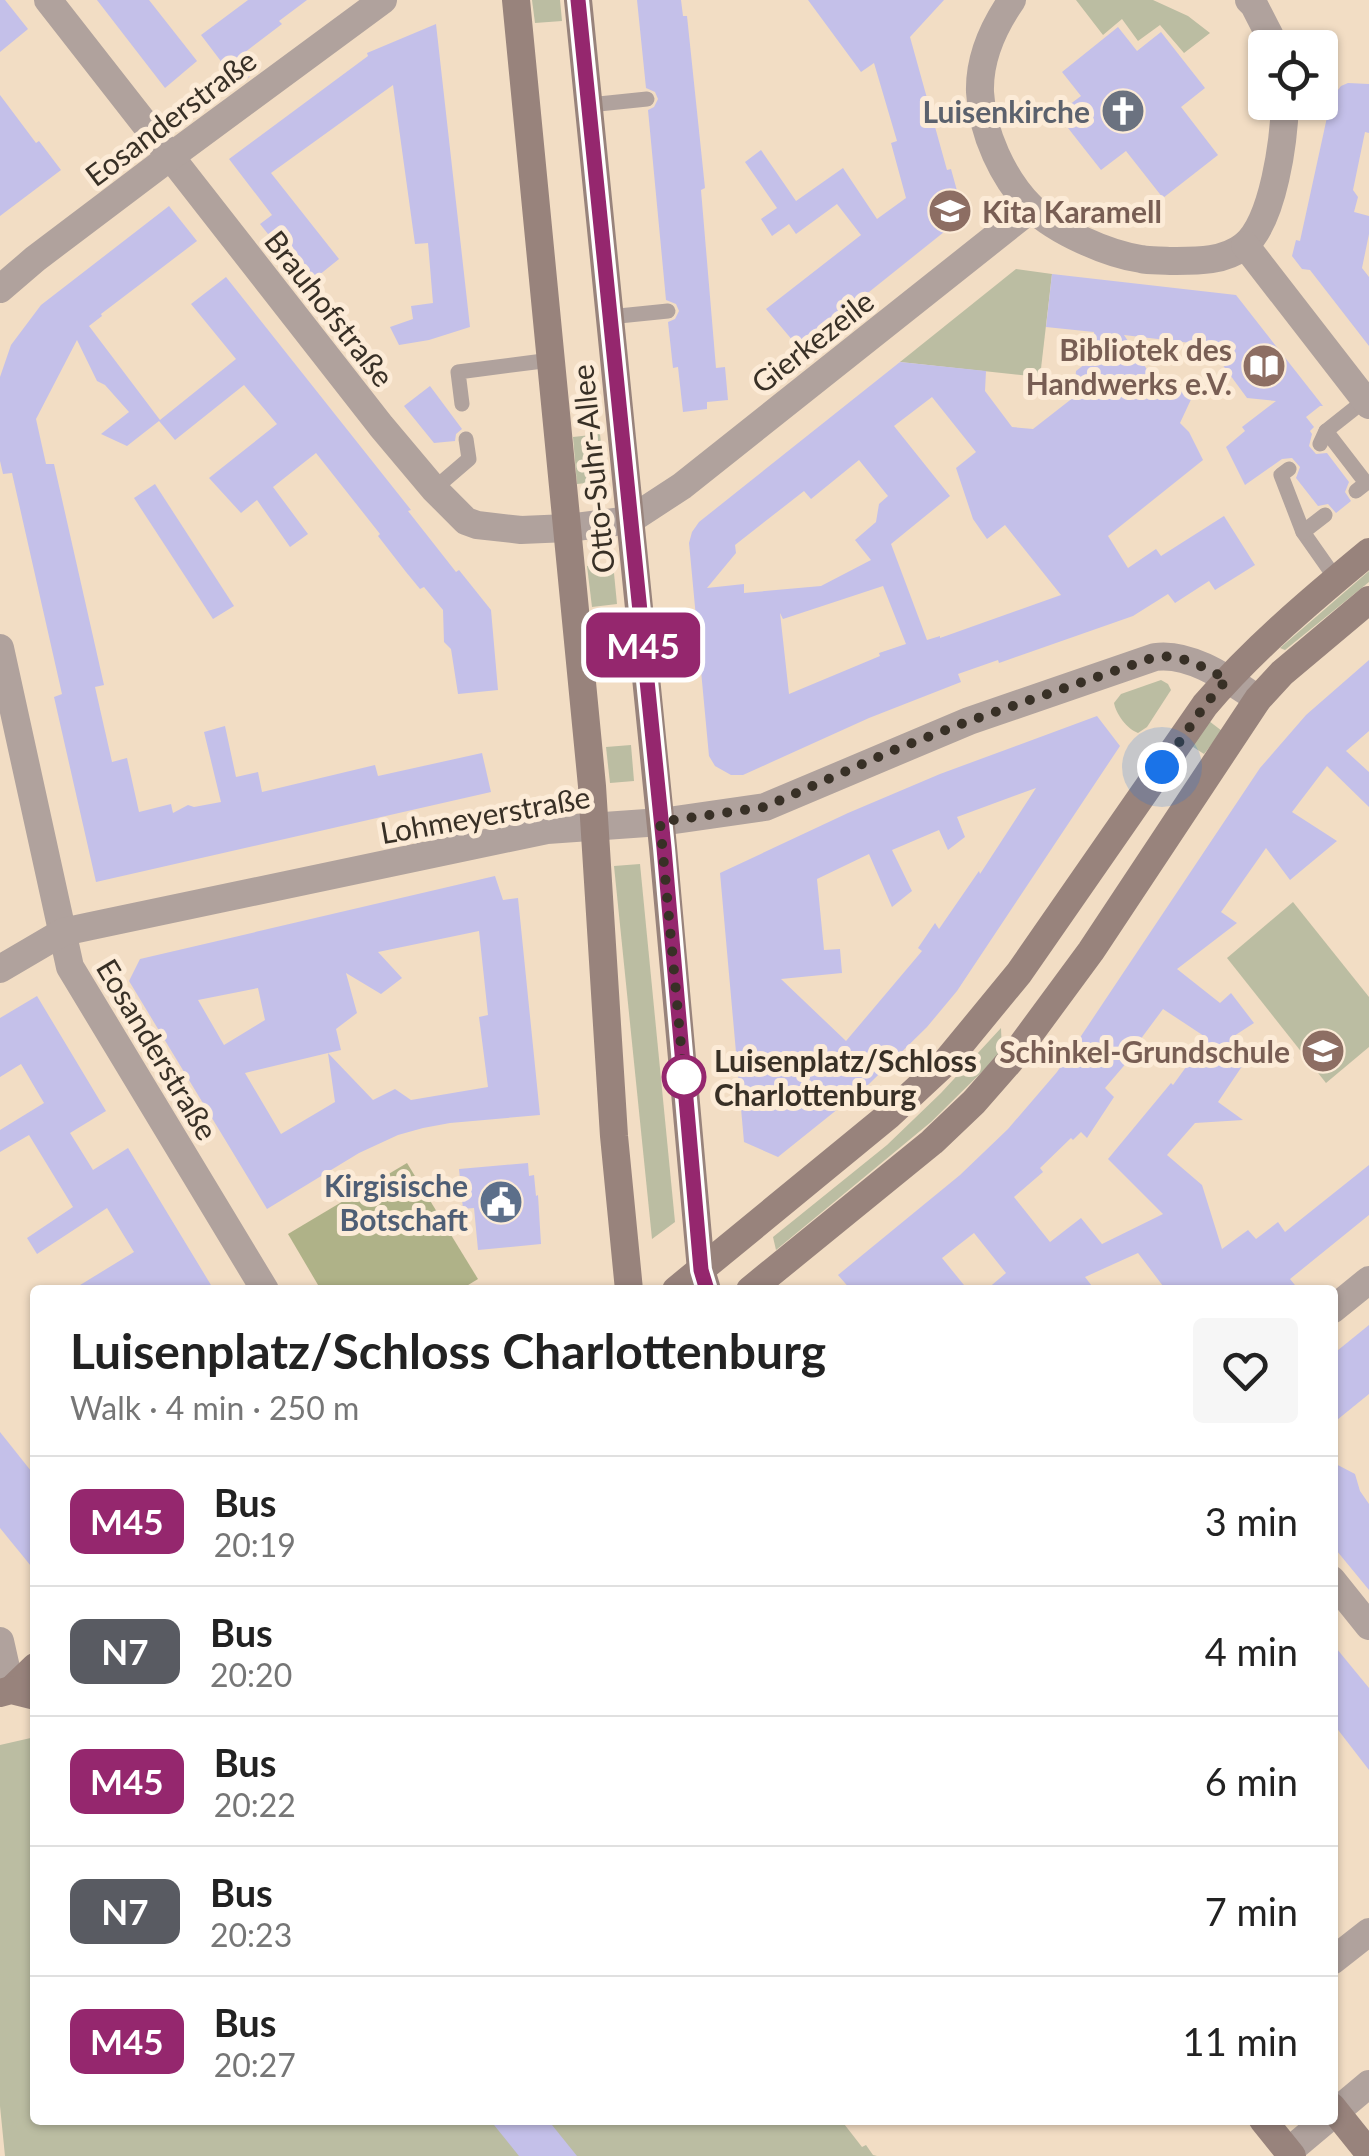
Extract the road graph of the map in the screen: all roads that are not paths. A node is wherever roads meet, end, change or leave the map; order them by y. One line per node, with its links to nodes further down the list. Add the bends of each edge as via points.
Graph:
1 (48, 0): 11 (street, Brauhofstraße)
2 (382, 0): 11 (street, Eosanderstraße)
3 (516, 0): 17 (main road, Otto-Suhr-Allee)
4 (578, 0): 9 (main road, Otto-Suhr-Allee)
5 (1012, 0): 12 (street, via 987,48 980,90 988,136)
6 (1255, 2): 7 (street)
7 (1268, 30)
8 (647, 99): 9 (lane)
9 (589, 105): 16 (main road, Otto-Suhr-Allee)
10 (1284, 120): 13 (street, via 1265,214)
11 (170, 156): 14 (street, Eosanderstraße); 22 (street, Brauhofstraße)
12 (1032, 208): 13 (street, via 1066,231 1142,260 1196,262); 27 (street, Gierkezeile, via 682,486)
13 (1245, 245): 18 (street)
14 (0, 289)
15 (668, 311): 16 (lane)
16 (609, 317): 27 (main road, Otto-Suhr-Allee)
17 (551, 360): 19 (lane, via 458,372); 28 (main road, Otto-Suhr-Allee)
18 (1367, 403): 24 (lane, via 1323,438 1366,484)
19 (462, 404)
20 (466, 439): 22 (lane, via 469,459)
21 (1289, 469): 25 (lane, via 1281,475)
22 (434, 489): 28 (street, Brauhofstraße, via 477,525)
23 (1305, 490): 25 (lane)
24 (1356, 491)
25 (1291, 500): 29 (lane)
26 (1325, 515): 29 (lane)
27 (630, 520): 28 (street, Brauhofstraße); 36 (main road, Otto-Suhr-Allee)
28 (568, 528): 37 (main road, Otto-Suhr-Allee)
29 (1304, 532): 31 (lane)
30 (1369, 552): 31 (main road)
31 (1336, 579): 34 (main road)
32 (1369, 600): 35 (main road)
33 (0, 648): 38 (street, Eosanderstraße)
34 (1227, 679): 35 (street, Lohmeyerstraße); 36 (street, Lohmeyerstraße, via 1168,655 1155,657 969,721 765,807); 40 (main road, via 1019,973 945,1063)
35 (1258, 699): 44 (main road, via 1010,1062 932,1142)
36 (660, 822): 37 (street, Lohmeyerstraße); 40 (main road, Otto-Suhr-Allee)
37 (595, 827): 38 (street, Lohmeyerstraße, via 546,830); 43 (main road, Otto-Suhr-Allee)
38 (63, 932): 39 (street, Lohmeyerstraße); 42 (street, Eosanderstraße, via 70,966)
39 (0, 969)
40 (704, 1280)
41 (1369, 1280): 45 (street)
42 (263, 1285)
43 (629, 1285)
44 (756, 1285)
45 (1338, 1305)
46 (1338, 1587): 47 (street)
47 (1369, 1626)
48 (0, 1641): 49 (street)
49 (15, 1693)
50 (1369, 1932): 51 (street)
51 (1338, 1956)
52 (1369, 2084): 53 (street)
53 (1338, 2109)
54 (1338, 2120): 57 (main road)
55 (1266, 2125): 58 (main road)
56 (1320, 2125): 58 (street)
57 (1369, 2152)
58 (1290, 2154)

